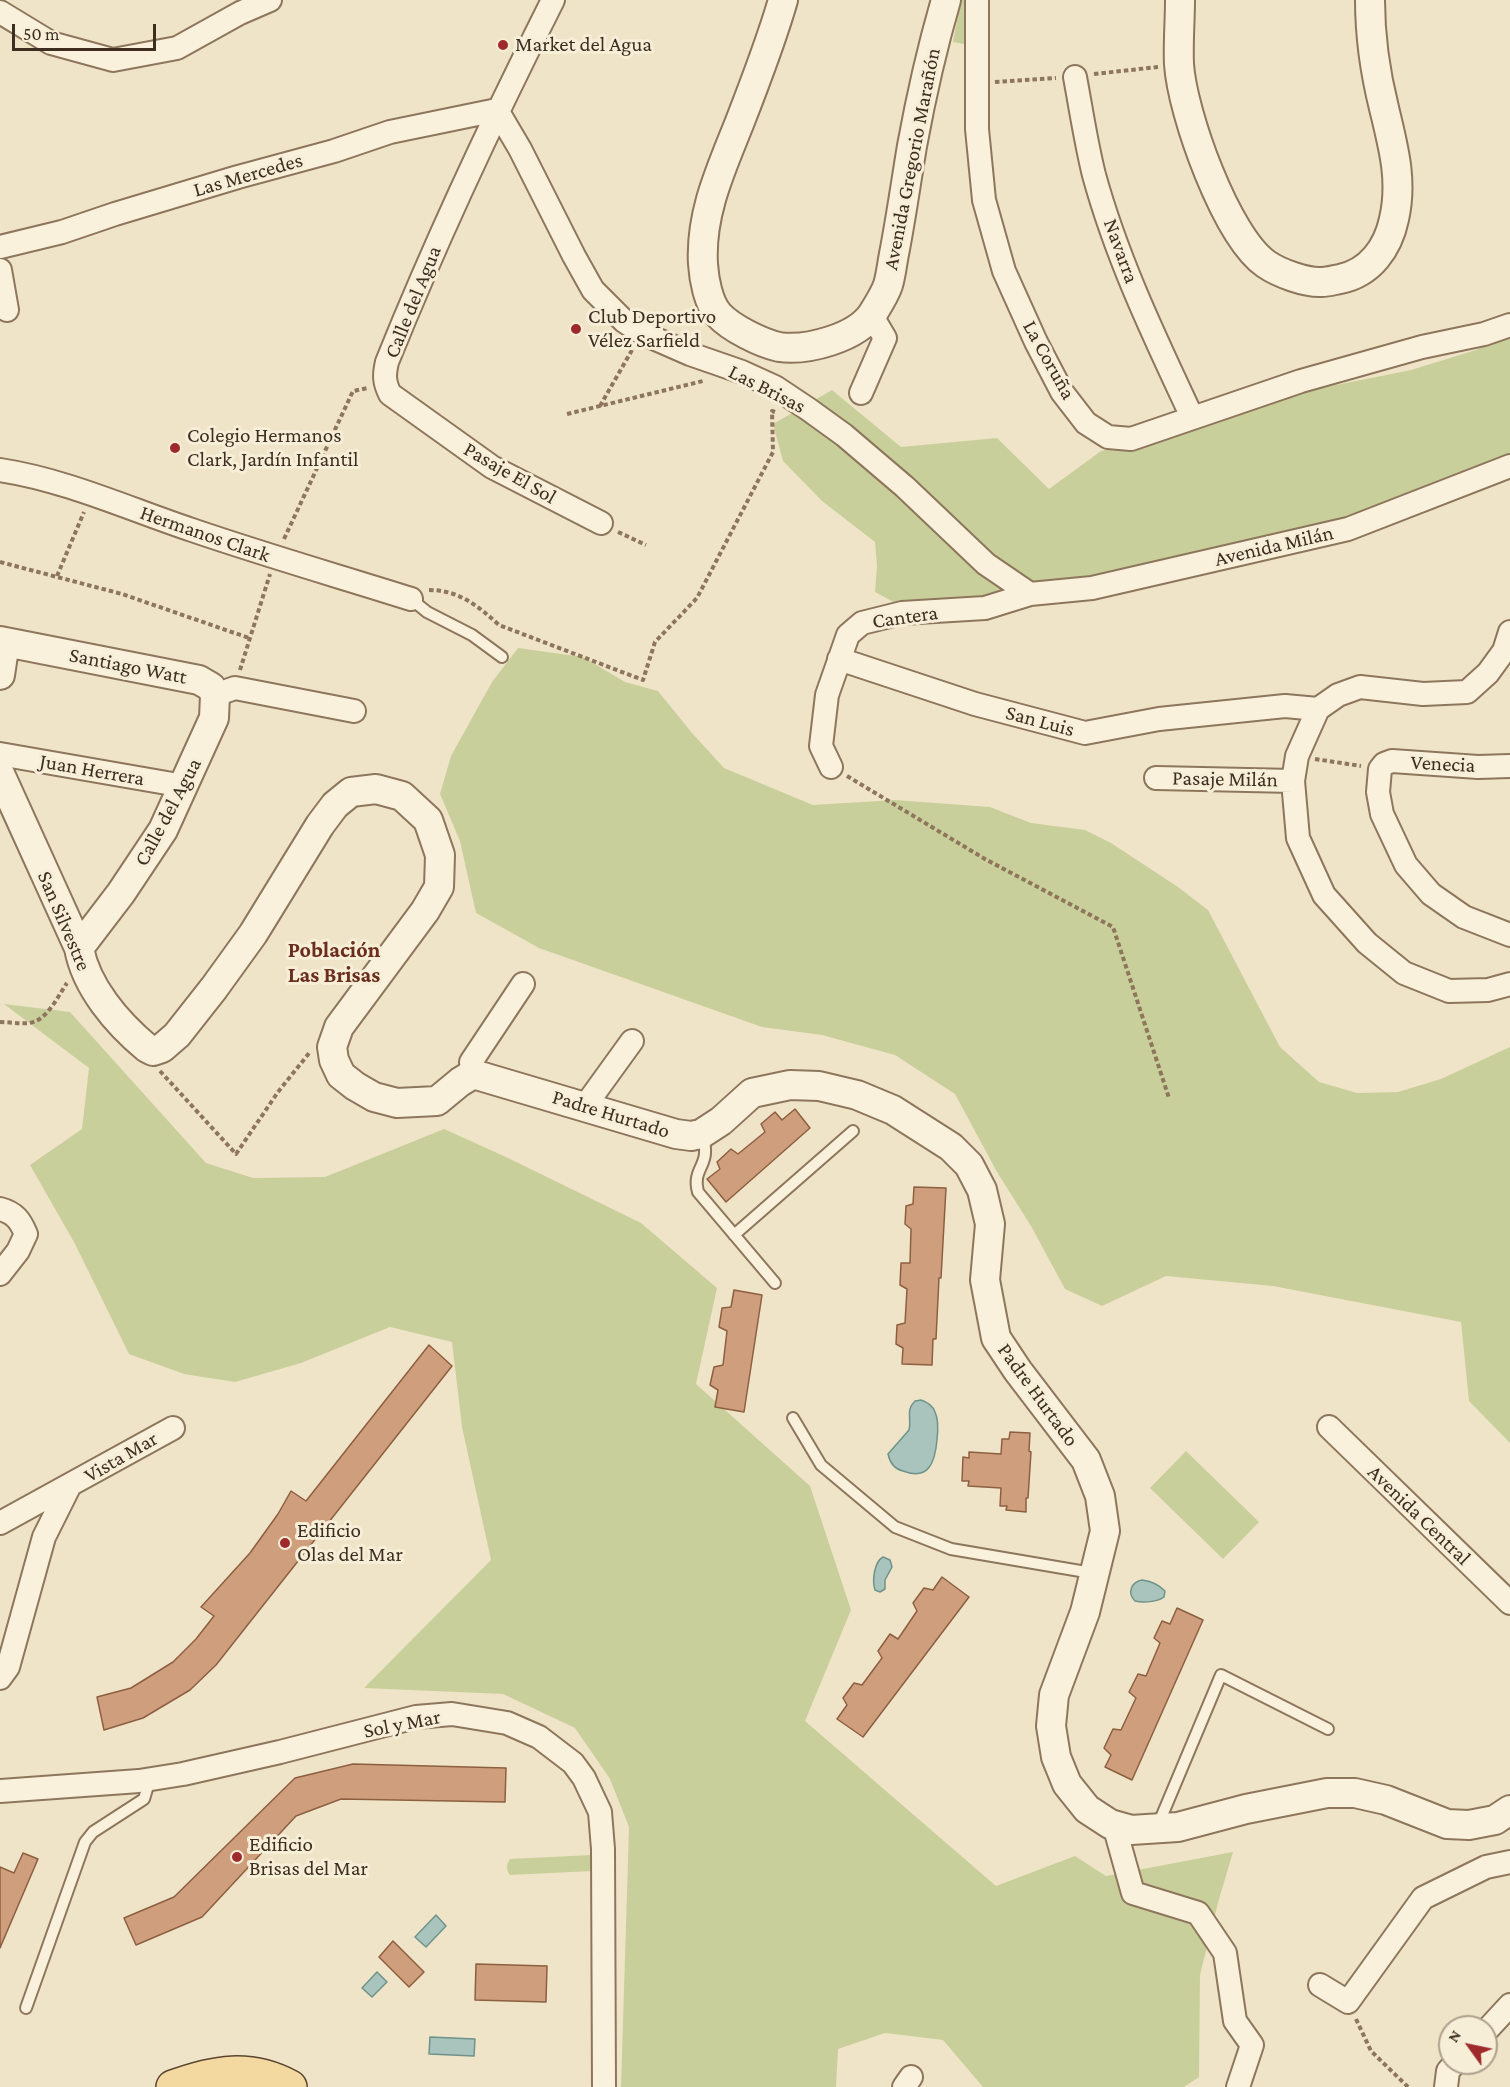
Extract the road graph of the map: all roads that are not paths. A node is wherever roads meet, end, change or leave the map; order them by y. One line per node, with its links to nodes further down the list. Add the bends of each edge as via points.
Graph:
1 (270, 0): 8 (street, via 177,48 113,60 51,43)
2 (553, 0): 10 (street, Calle del Agua)
3 (783, 0): 14 (street, Avenida Gregorio Marañón, via 711,196 704,225 703,265 709,298 718,314 741,332 778,346 816,345 848,335)
4 (946, 0): 14 (street, Avenida Gregorio Marañón, via 932,45 888,286)
5 (977, 0): 18 (street, La Coruña, via 976,129 984,200 1004,271 1035,342 1062,392 1086,423 1108,437 1131,439)
6 (1180, 0): 7 (street, via 1179,64 1184,90 1197,140 1229,216 1247,246 1266,264 1291,277 1321,283 1346,278 1369,266 1383,250 1398,201 1399,176 1376,70)
7 (1370, 0)
8 (0, 12)
9 (1075, 77): 18 (street, Navarra, via 1094,174 1119,250)
10 (497, 110): 11 (street, Las Mercedes, via 390,132 62,232); 16 (street, Calle del Agua, via 387,362); 22 (street, Las Brisas, via 593,290 624,321 690,354 775,387 844,435 986,564)
11 (0, 247)
12 (0, 270): 13 (street)
13 (8, 310)
14 (872, 316): 17 (street, via 885,338)
15 (1510, 325): 18 (street, La Coruña, via 1301,381)
16 (385, 385): 21 (street, Pasaje El Sol, via 390,394 492,467)
17 (861, 393)
18 (1191, 417)
19 (1510, 466): 22 (street, Avenida Milán, via 1348,529 1092,588)
20 (0, 470): 23 (street, Hermanos Clark, via 53,482 275,558)
21 (601, 523)
22 (1030, 594): 27 (street, Cantera, via 985,608 902,613 862,623 848,635)
23 (411, 599): 26 (lane)
24 (1510, 632): 30 (street, via 1504,651 1467,692 1422,694 1360,687 1338,695)
25 (3, 641): 28 (street); 29 (street, Santiago Watt, via 199,680)
26 (502, 657)
27 (839, 659): 30 (street, San Luis, via 975,704 1085,733 1159,719 1285,706); 33 (street, Cantera, via 827,696 822,746)
28 (0, 675)
29 (225, 692): 31 (street, Santiago Watt); 38 (street, Calle del Agua)
30 (1318, 709): 37 (street, via 1297,756)
31 (354, 711)
32 (0, 754): 38 (street, Juan Herrera)
33 (831, 766)
34 (1510, 766): 39 (street, Venecia, via 1392,761 1380,769 1378,792 1382,814 1406,865 1431,894 1464,917)
35 (0, 774): 40 (street, San Silvestre)
36 (1156, 778): 37 (street, Pasaje Milán)
37 (1293, 781): 42 (street, via 1298,838 1324,895 1367,943 1404,973 1449,991 1488,990)
38 (184, 786): 40 (street, Calle del Agua, via 163,830)
39 (1510, 935)
40 (80, 956): 44 (street, San Silvestre, via 87,977 117,1019 147,1048 162,1048 177,1035 253,934 335,805 351,792 376,789 402,796 428,820 440,855 439,887 339,1027 332,1047 334,1060 341,1075 355,1086 374,1097 397,1103 436,1101)
41 (523, 984): 44 (street, via 471,1062)
42 (1510, 984)
43 (632, 1041): 45 (street)
44 (473, 1074): 45 (street, Padre Hurtado)
45 (585, 1106): 47 (street, Padre Hurtado, via 676,1134)
46 (853, 1131): 49 (lane)
47 (701, 1134): 49 (lane, via 706,1158 695,1182 698,1192); 59 (street, Padre Hurtado, via 753,1093 790,1085 819,1086 857,1095 893,1110 951,1147 969,1165 982,1190 990,1224 985,1280 996,1338 1086,1460 1100,1496 1105,1531)
48 (0, 1209): 50 (street, via 21,1221 26,1234)
49 (734, 1235): 51 (lane)
50 (0, 1274)
51 (775, 1283)
52 (793, 1418): 59 (lane, via 821,1465 896,1527 951,1549)
53 (1329, 1427): 60 (street, Avenida Central)
54 (172, 1428): 55 (street, Vista Mar)
55 (69, 1487): 56 (street, Vista Mar); 58 (street, Vista Mar)
56 (20, 1512): 57 (street, Vista Mar); 58 (street)
57 (0, 1523)
58 (44, 1537): 61 (street, Vista Mar, via 8,1667)
59 (1096, 1573): 66 (street, Padre Hurtado, via 1054,1695 1052,1725 1056,1757 1067,1784 1088,1809)
60 (1510, 1603)
61 (0, 1678)
62 (1328, 1729): 67 (lane, via 1221,1675)
63 (150, 1779): 64 (street, Sol y Mar); 71 (lane, via 144,1799 93,1832 85,1842); 75 (street, Sol y Mar, via 280,1752 416,1717 452,1714 507,1723 539,1737 573,1763 600,1812)
64 (0, 1791)
65 (1510, 1810): 67 (street, Padre Hurtado, via 1495,1820 1447,1824 1386,1800 1355,1793 1327,1793 1178,1827)
66 (1114, 1825): 67 (street, Padre Hurtado, via 1131,1830); 76 (street, via 1133,1893 1198,1913 1226,1953 1235,2021 1252,2045)
67 (1157, 1828)
68 (1510, 1862): 69 (street, via 1486,1867 1423,1898 1348,2002)
69 (1320, 1985)
70 (1510, 2005): 72 (street)
71 (26, 2008)
72 (1498, 2018)
73 (173, 2087): 74 (main road, via 237,2072 259,2074)
74 (290, 2087)
75 (604, 2087)
76 (1238, 2087)

